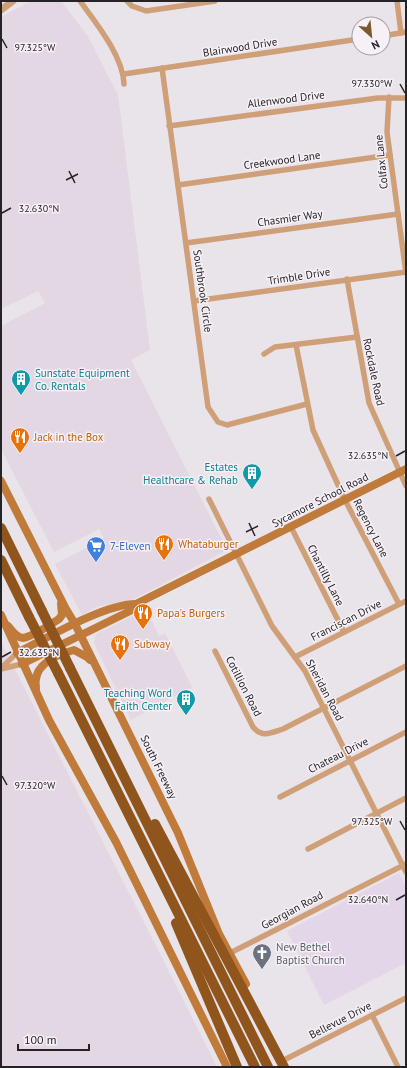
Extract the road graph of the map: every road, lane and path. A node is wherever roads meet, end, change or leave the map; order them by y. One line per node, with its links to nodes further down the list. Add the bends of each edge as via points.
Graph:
1 (13, 1): 7 (street)
2 (80, 1): 12 (street, via 104,34)
3 (127, 1): 6 (street, via 132,6 146,11)
4 (215, 1): 6 (street)
5 (397, 1): 8 (street)
6 (176, 4)
7 (1, 10)
8 (404, 33): 9 (street)
9 (391, 35)
10 (351, 40): 11 (street, Blairwood Drive)
11 (162, 68): 12 (street, Blairwood Drive); 16 (street, Southbrook Circle)
12 (124, 74): 13 (street)
13 (124, 84)
14 (389, 97): 15 (street, Allenwood Drive); 16 (street, Allenwood Drive); 17 (street, Colfax Lane)
15 (406, 98)
16 (169, 126): 18 (street, Southbrook Circle)
17 (390, 155): 18 (street, Creekwood Lane); 19 (street, Colfax Lane)
18 (178, 186): 20 (street, Southbrook Circle)
19 (398, 214): 20 (street, Chasmier Way); 21 (street, Colfax Lane)
20 (186, 243): 23 (street, Southbrook Circle)
21 (406, 272): 22 (street, Trimble Drive)
22 (347, 279): 23 (street, Trimble Drive); 24 (street, Rockdale Road)
23 (194, 301): 27 (street, Southbrook Circle, via 206,398 218,422 234,424)
24 (357, 337): 25 (street); 28 (street, Rockdale Road, via 369,403)
25 (296, 345): 26 (street, via 275,347); 27 (street, Regency Lane)
26 (264, 354)
27 (307, 404): 32 (street, Regency Lane, via 313,430)
28 (402, 470): 30 (street, Rockdale Road); 32 (main road, Sycamore School Road)
29 (1, 481): 37 (main road, South Freeway)
30 (406, 486)
31 (209, 499): 35 (street, Sheridan Road)
32 (345, 500): 33 (main road, Sycamore School Road); 40 (street, Regency Lane)
33 (291, 527): 35 (main road, Sycamore School Road); 43 (street, Chantilly Lane)
34 (1, 528): 55 (highway, bridge)
35 (238, 554): 39 (main road, Sycamore School Road); 47 (street, Sheridan Road, via 272,626)
36 (1, 560): 63 (highway, bridge)
37 (61, 599): 41 (main road, via 60,619 23,638 10,630); 42 (main road, South Freeway)
38 (406, 601): 40 (street, Franciscan Drive)
39 (136, 604): 42 (main road, Sycamore School Road, via 106,610); 44 (main road, Sycamore School Road, via 130,611)
40 (399, 604): 43 (street, Franciscan Drive)
41 (2, 616): 46 (main road)
42 (76, 624): 44 (main road, South Freeway); 46 (main road, Sycamore School Road)
43 (344, 632): 47 (street, Franciscan Drive)
44 (80, 635): 48 (main road, Sycamore School Road); 49 (main road, South Freeway)
45 (215, 651): 53 (street, Cotillion Road, via 246,715 257,731 268,734)
46 (17, 653): 48 (main road); 51 (street, Sycamore School Road)
47 (295, 657): 53 (street, Sheridan Road)
48 (22, 664): 51 (street, Sycamore School Road); 52 (main road)
49 (95, 666): 52 (main road, via 87,657 74,650 41,665 34,679); 64 (main road, South Freeway, via 178,833 210,912)
50 (406, 666): 53 (street, Cotillion Road)
51 (1, 668)
52 (37, 695): 68 (main road, via 116,842)
53 (324, 708): 56 (street, Sheridan Road)
54 (406, 732): 56 (street, Chateau Drive)
55 (111, 750): 67 (highway, via 118,753); 71 (highway)
56 (350, 760): 57 (street, Chateau Drive); 59 (street, Sheridan Road)
57 (280, 797)
58 (406, 798): 59 (street)
59 (377, 813): 60 (street); 61 (street, Sheridan Road)
60 (308, 849)
61 (404, 864): 62 (street, Sheridan Road); 64 (street, Georgian Road)
62 (406, 872)
63 (163, 884): 69 (highway, via 179,932); 70 (highway)
64 (230, 953): 67 (main road, South Freeway)
65 (406, 998): 66 (street, Bellevue Drive)
66 (372, 1015): 67 (street, Bellevue Drive); 72 (street)
67 (285, 1065)
68 (227, 1067)
69 (237, 1067)
70 (255, 1067)
71 (268, 1067)
72 (398, 1067)

